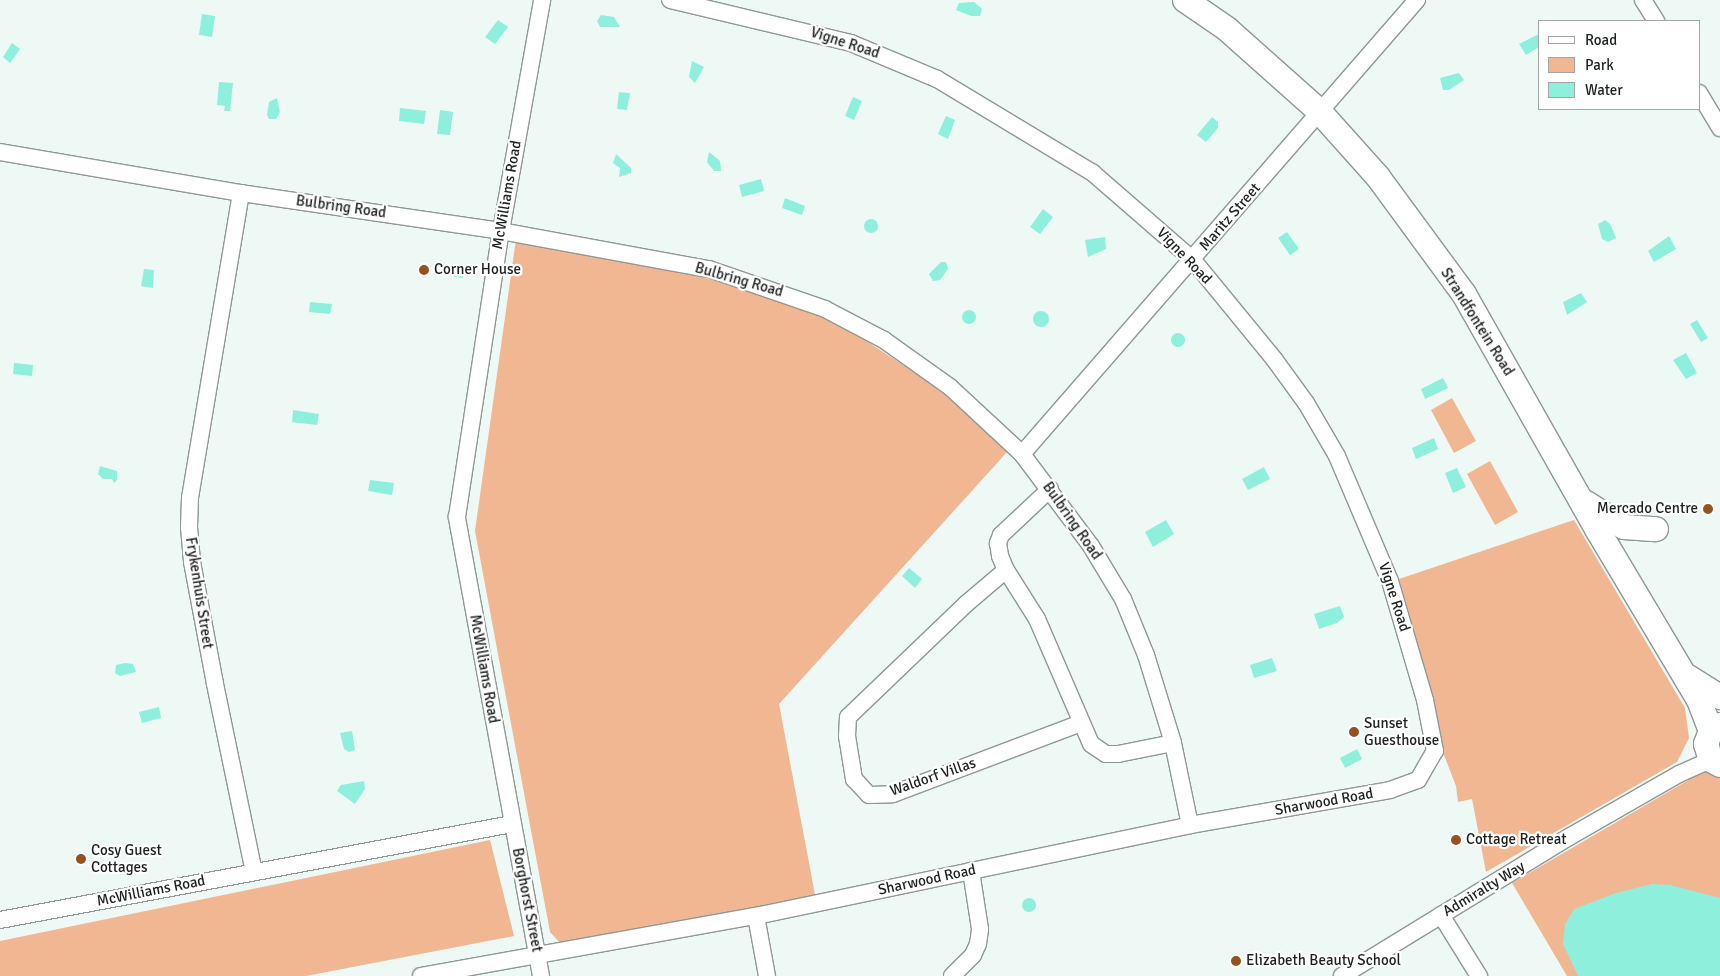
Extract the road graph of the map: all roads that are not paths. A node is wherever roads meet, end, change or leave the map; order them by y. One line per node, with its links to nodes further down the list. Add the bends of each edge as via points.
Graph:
1 (542, 0): 12 (street, McWilliams Road)
2 (670, 0): 13 (street, Vigne Road, via 851,42 936,79 1093,173)
3 (1185, 0): 8 (main road, Strandfontein Road, via 1227,29)
4 (1416, 0): 8 (street, Maritz Street)
5 (1643, 0): 6 (street)
6 (1655, 20)
7 (1700, 95): 9 (street)
8 (1320, 111): 13 (street, Maritz Street); 16 (main road, Strandfontein Road, via 1378,177 1464,294)
9 (1720, 128)
10 (0, 152): 11 (street, Bulbring Road)
11 (241, 193): 12 (street, Bulbring Road); 27 (street, Frykenhuis Street, via 190,498 189,527 192,562 214,684)
12 (501, 231): 14 (street, Bulbring Road, via 709,269 772,288 824,309 917,361); 24 (street, McWilliams Road, via 457,517)
13 (1193, 260): 14 (street, Maritz Street); 23 (street, Vigne Road, via 1274,359 1306,403 1337,456 1371,531 1408,640 1434,740 1435,751)
14 (1022, 454): 15 (street, Bulbring Road)
15 (1050, 488): 18 (street, via 1001,535 1000,556); 22 (street, Bulbring Road, via 1123,599 1146,654)
16 (1579, 496): 17 (main road, via 1595,511 1624,527); 19 (main road, Strandfontein Road, via 1684,674)
17 (1656, 529)
18 (1006, 570): 20 (street, via 1037,619); 20 (street, Waldorf Villas, via 966,604 848,718 847,736 854,778 869,795 893,794)
19 (1710, 698): 21 (main road)
20 (1081, 722): 22 (street, via 1091,744 1106,754 1146,750)
21 (1715, 742): 28 (street, Admiralty Way, via 1680,774)
22 (1173, 743): 25 (street, Bulbring Road)
23 (1427, 770): 25 (street, Sharwood Road, via 1418,780 1390,790)
24 (512, 824): 27 (street, McWilliams Road); 31 (street, Borghorst Street)
25 (1190, 825): 26 (street, Sharwood Road)
26 (971, 871): 30 (street, Sharwood Road); 35 (street, via 980,929 978,944 973,956)
27 (254, 872): 29 (street, McWilliams Road)
28 (1441, 914): 36 (street, Admiralty Way); 37 (street)
29 (1, 916)
30 (756, 916): 31 (street, Sharwood Road); 34 (street)
31 (537, 955): 32 (street, Sharwood Road); 33 (street, Borghorst Street)
32 (421, 976)
33 (541, 976)
34 (767, 976)
35 (952, 976)
36 (1342, 976)
37 (1479, 976)

